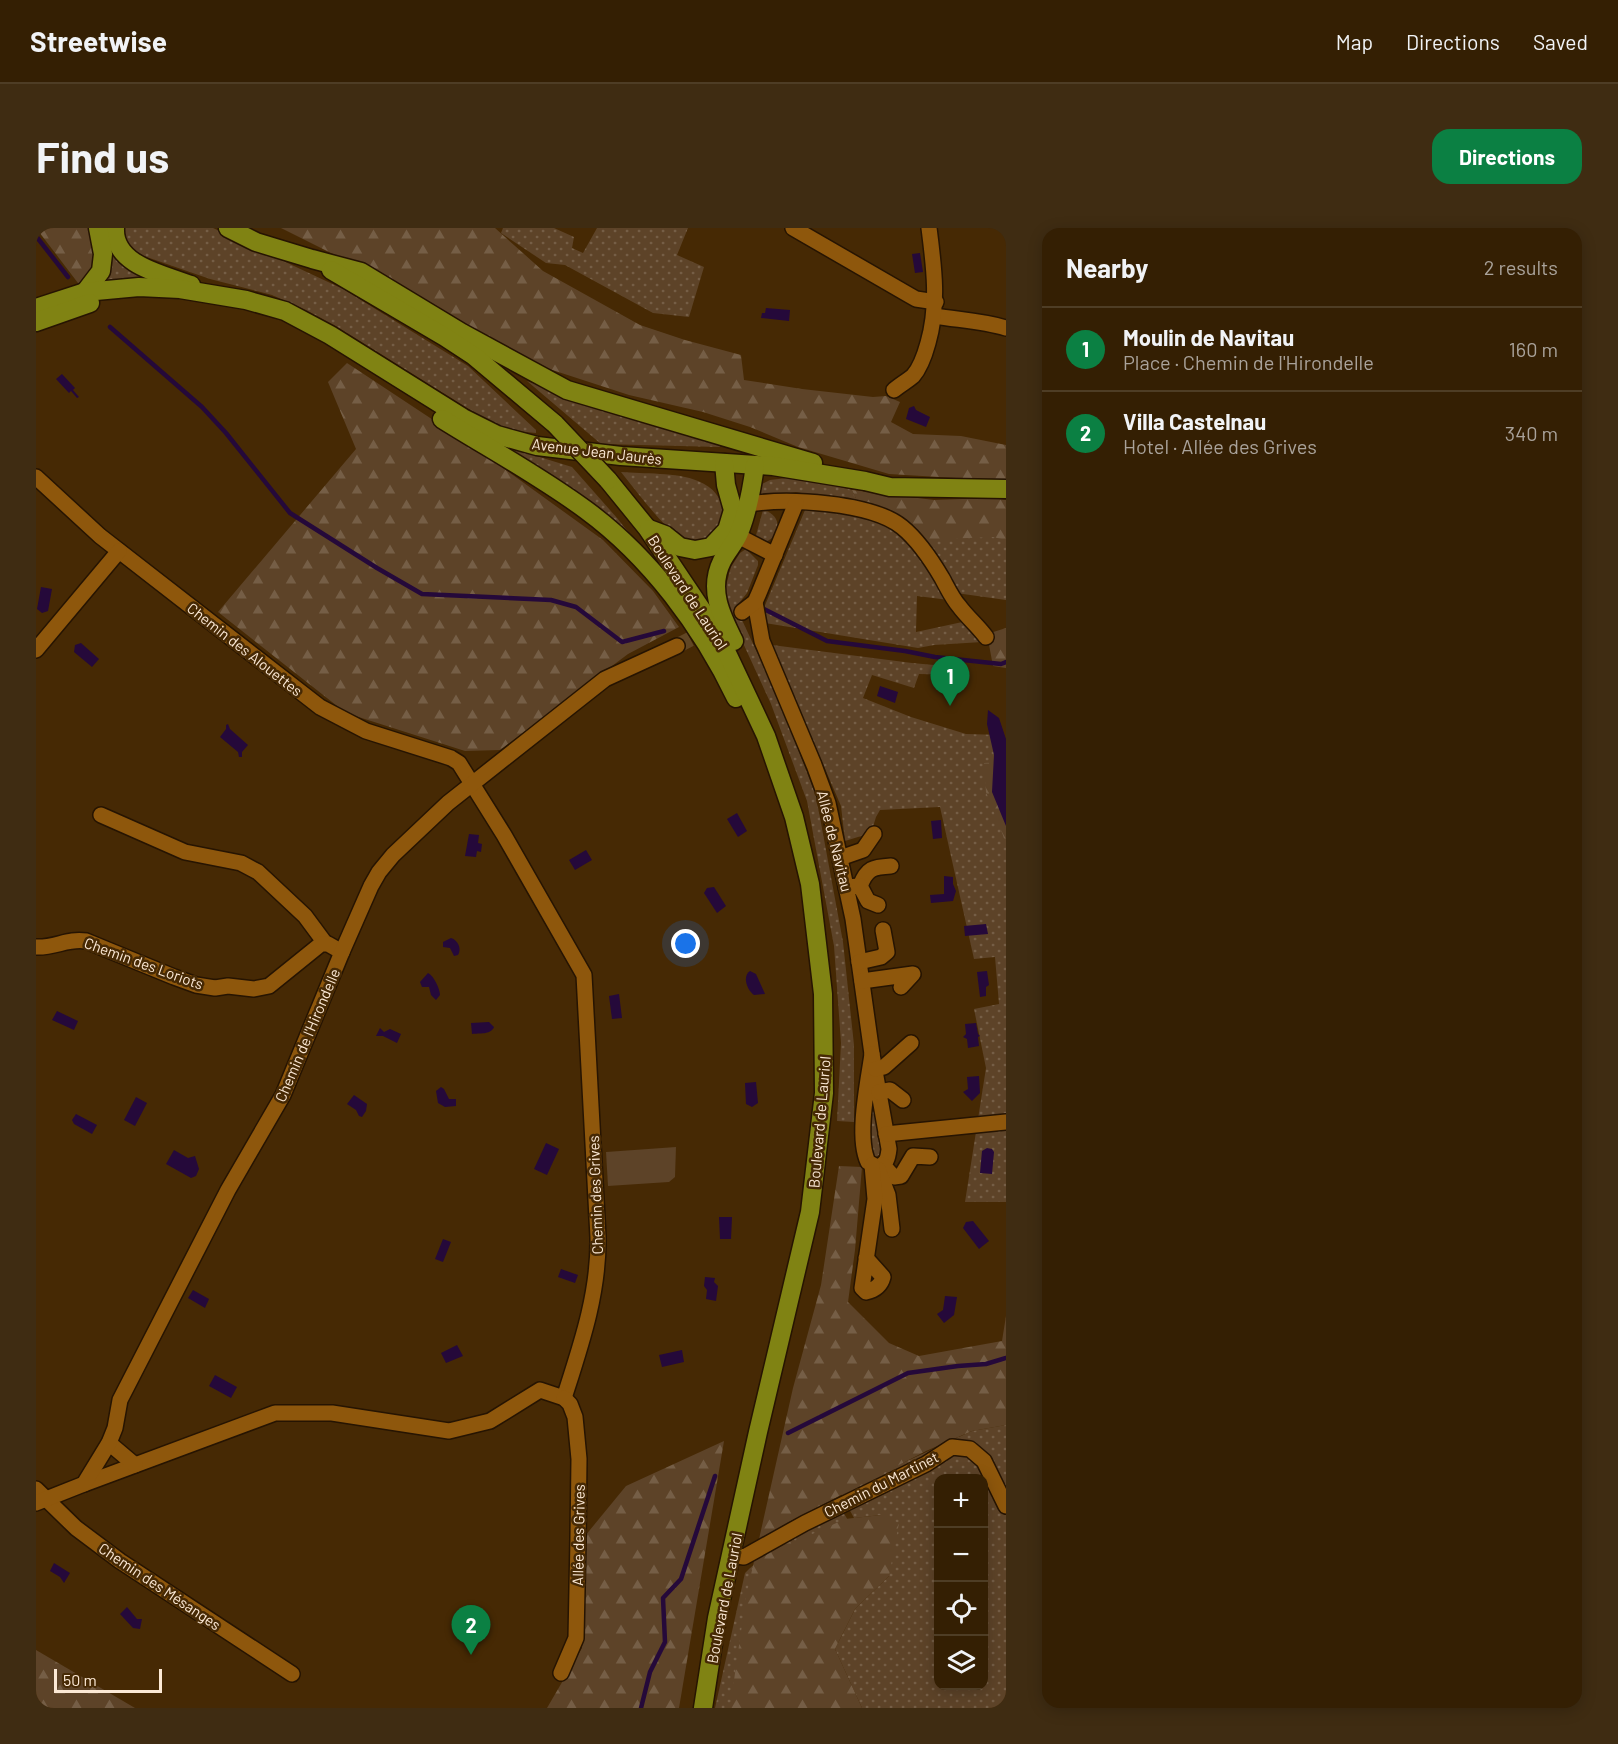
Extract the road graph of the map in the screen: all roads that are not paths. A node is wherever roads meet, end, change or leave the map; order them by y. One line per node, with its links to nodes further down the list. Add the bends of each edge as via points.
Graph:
1 (98, 228): 8 (main road, via 103,254 101,271)
2 (115, 228): 9 (main road, via 114,238 126,258)
3 (228, 228): 7 (main road, via 256,242)
4 (253, 228): 7 (main road)
5 (794, 228): 11 (street)
6 (929, 228): 11 (street)
7 (312, 260): 19 (main road, via 361,272 567,390); 23 (main road, Boulevard de Lauriol, bridge, via 464,350 501,378 555,424)
8 (85, 292): 9 (main road, Avenue Jean Jaurès, via 180,289); 10 (main road, Avenue Jean Jaurès)
9 (223, 297): 12 (main road, Avenue Jean Jaurès, via 139,297 88,303); 14 (main road, Avenue Jean Jaurès, via 285,311)
10 (36, 308)
11 (935, 309): 13 (street); 15 (street, via 925,355 913,376)
12 (36, 322)
13 (1006, 328)
14 (391, 372): 16 (main road, Avenue Jean Jaurès, via 463,418 497,435 537,446); 38 (main road, via 409,395 434,413 586,510 624,542 668,591 708,648 746,717)
15 (894, 390)
16 (724, 463): 17 (main road, Avenue Jean Jaurès); 22 (main road, via 726,485)
17 (755, 465): 19 (main road, Avenue Jean Jaurès); 22 (main road)
18 (36, 477): 25 (street, Chemin des Alouettes)
19 (865, 481): 20 (main road, Avenue Jean Jaurès, via 890,487)
20 (1006, 489)
21 (796, 503): 22 (street); 26 (street); 29 (street, via 848,507 902,527)
22 (741, 507): 24 (main road)
23 (647, 528): 24 (main road, via 680,547 695,550 711,547); 32 (main road, Boulevard de Lauriol, via 718,634)
24 (732, 533): 26 (street); 32 (main road, via 717,575 717,601 769,714)
25 (119, 550): 31 (street); 33 (street, Chemin des Alouettes, via 320,707 366,731 451,758)
26 (775, 555): 27 (street)
27 (754, 602): 28 (street); 36 (street, Allée de Navitau, via 762,641 828,803)
28 (742, 612)
29 (986, 637)
30 (677, 646): 33 (street, Chemin de l'Hirondelle, via 605,679)
31 (36, 650)
32 (766, 736): 38 (main road, Boulevard de Lauriol, via 794,817)
33 (472, 783): 44 (street, Chemin de l'Hirondelle, via 393,855 371,886); 58 (street, Chemin des Grives, via 584,975 598,1253 589,1320)
34 (101, 815): 42 (street, via 185,852 241,863 258,872 305,916)
35 (874, 834): 36 (street, via 863,850)
36 (840, 858): 39 (street, Allée de Navitau)
37 (891, 866): 39 (street, via 867,872)
38 (810, 884): 64 (main road, Boulevard de Lauriol, via 824,1023 821,1135 810,1212)
39 (853, 886): 40 (street); 45 (street, Allée de Navitau)
40 (878, 905)
41 (883, 930): 45 (street, via 887,952)
42 (324, 943): 43 (street, Chemin des Loriots, via 277,982 261,988 196,985 86,941 74,939); 44 (street)
43 (36, 947)
44 (342, 952): 59 (street, Chemin de l'Hirondelle, via 283,1095 222,1201 120,1400)
45 (859, 962): 46 (street, Allée de Navitau)
46 (862, 981): 47 (street, via 913,974); 49 (street, Allée de Navitau)
47 (901, 987)
48 (911, 1043): 49 (street, via 884,1067)
49 (873, 1062): 50 (street, Allée de Navitau); 55 (street, Allée de Navitau, via 863,1134 865,1156)
50 (879, 1092): 51 (street, via 890,1090); 53 (street, Allée de Navitau)
51 (903, 1100)
52 (1006, 1122): 53 (street)
53 (886, 1134): 55 (street, Allée de Navitau, via 887,1159)
54 (930, 1156): 55 (street, via 913,1156 901,1176 894,1178)
55 (878, 1166): 56 (street, via 888,1195); 57 (street)
56 (892, 1229)
57 (866, 1258)
58 (564, 1398): 60 (street, via 540,1390 489,1421 449,1431 332,1413 275,1413); 65 (street, Allée des Grives, via 575,1417 579,1527 576,1638)
59 (109, 1443): 60 (street); 61 (street, Chemin de l'Hirondelle)
60 (135, 1465): 61 (street)
61 (84, 1484): 62 (street)
62 (40, 1497): 66 (street, Chemin des Mésanges, via 120,1561)
63 (1006, 1506): 64 (street, Chemin du Martinet, via 984,1461 970,1449 952,1447 744,1557)
64 (732, 1555): 67 (main road, Boulevard de Lauriol)
65 (561, 1673)
66 (292, 1674)
67 (703, 1708)

